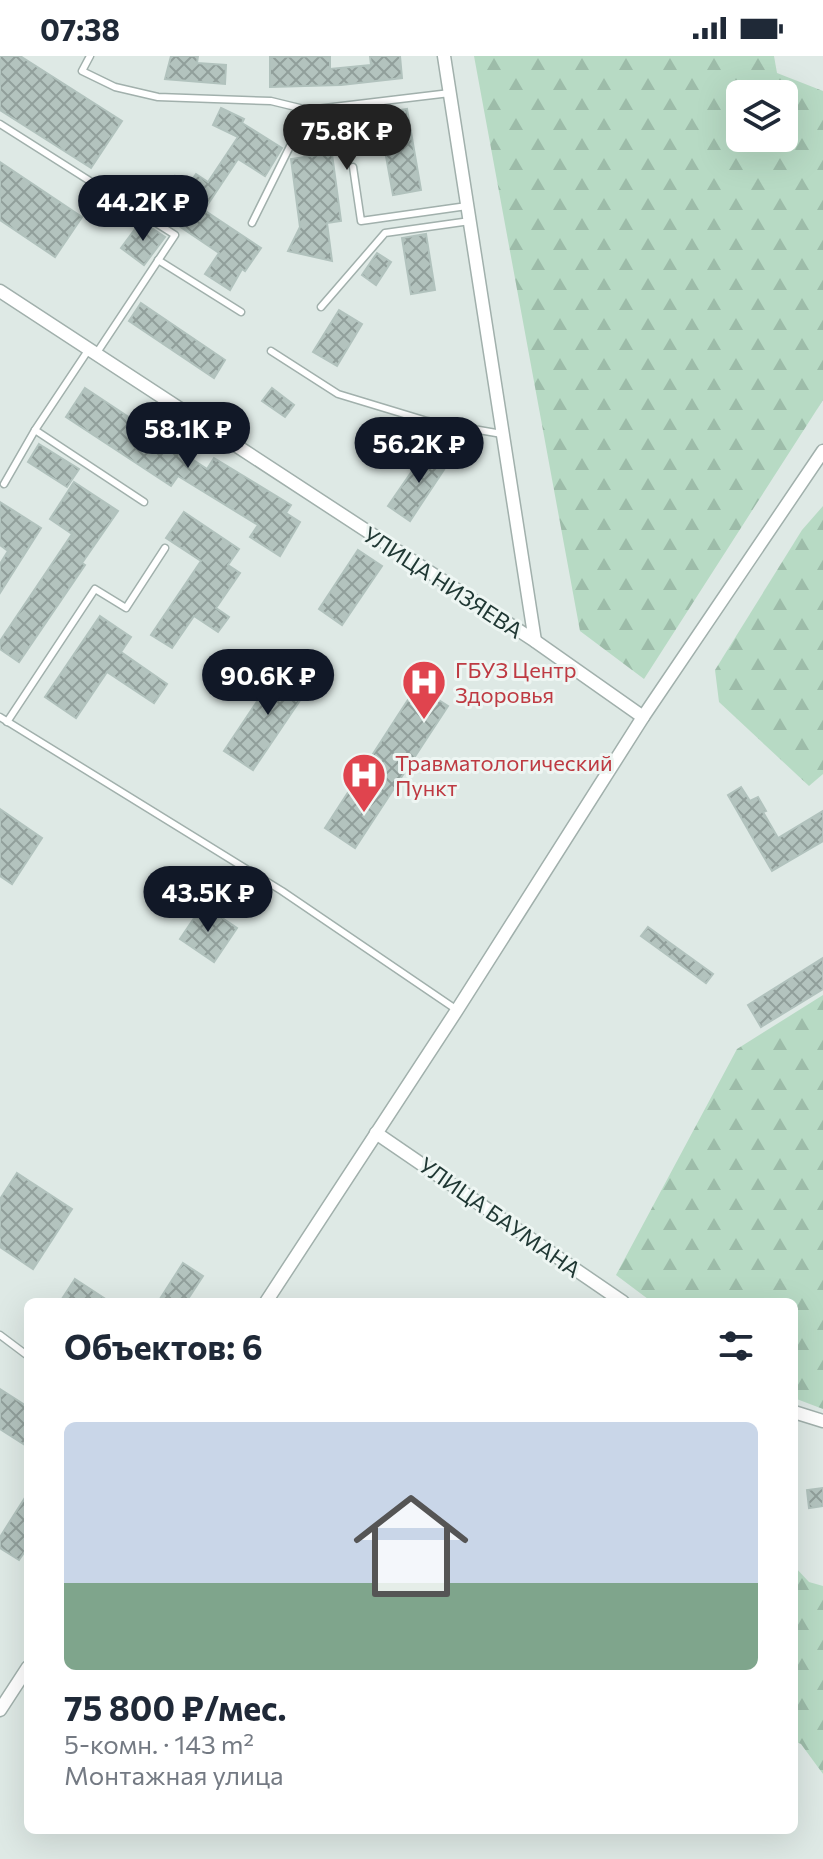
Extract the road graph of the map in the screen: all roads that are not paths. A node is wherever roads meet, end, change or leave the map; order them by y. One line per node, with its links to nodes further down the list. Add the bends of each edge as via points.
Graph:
1 (90, 56): 4 (lane, via 82,71 115,87 158,97 271,101)
2 (444, 56): 3 (street)
3 (450, 93): 4 (lane); 7 (street)
4 (308, 110): 9 (lane)
5 (0, 124): 10 (lane, via 175,235)
6 (353, 167): 7 (lane, via 361,221)
7 (467, 206): 8 (street)
8 (470, 221): 12 (lane, via 385,233); 17 (street)
9 (252, 223)
10 (158, 260): 13 (lane); 15 (lane)
11 (0, 291): 15 (street, УЛИЦА НИЗЯЕВА)
12 (321, 307)
13 (241, 312)
14 (271, 351): 17 (lane, via 338,394 427,421)
15 (92, 352): 16 (lane); 22 (street, УЛИЦА НИЗЯЕВА)
16 (35, 430): 19 (lane); 20 (lane)
17 (502, 434): 22 (street)
18 (823, 451): 23 (street)
19 (4, 484)
20 (144, 502)
21 (165, 548): 24 (lane, via 126,608 95,589)
22 (535, 641): 23 (street, УЛИЦА НИЗЯЕВА)
23 (643, 717): 25 (street)
24 (3, 719): 25 (lane, via 282,891)
25 (457, 1010): 26 (street)
26 (376, 1133): 27 (street); 28 (street, УЛИЦА БАУМАНА)
27 (269, 1298)
28 (617, 1298)
29 (0, 1335): 30 (lane)
30 (24, 1353)
31 (798, 1413): 32 (street)
32 (823, 1421)
33 (24, 1673): 34 (street)
34 (0, 1710)

